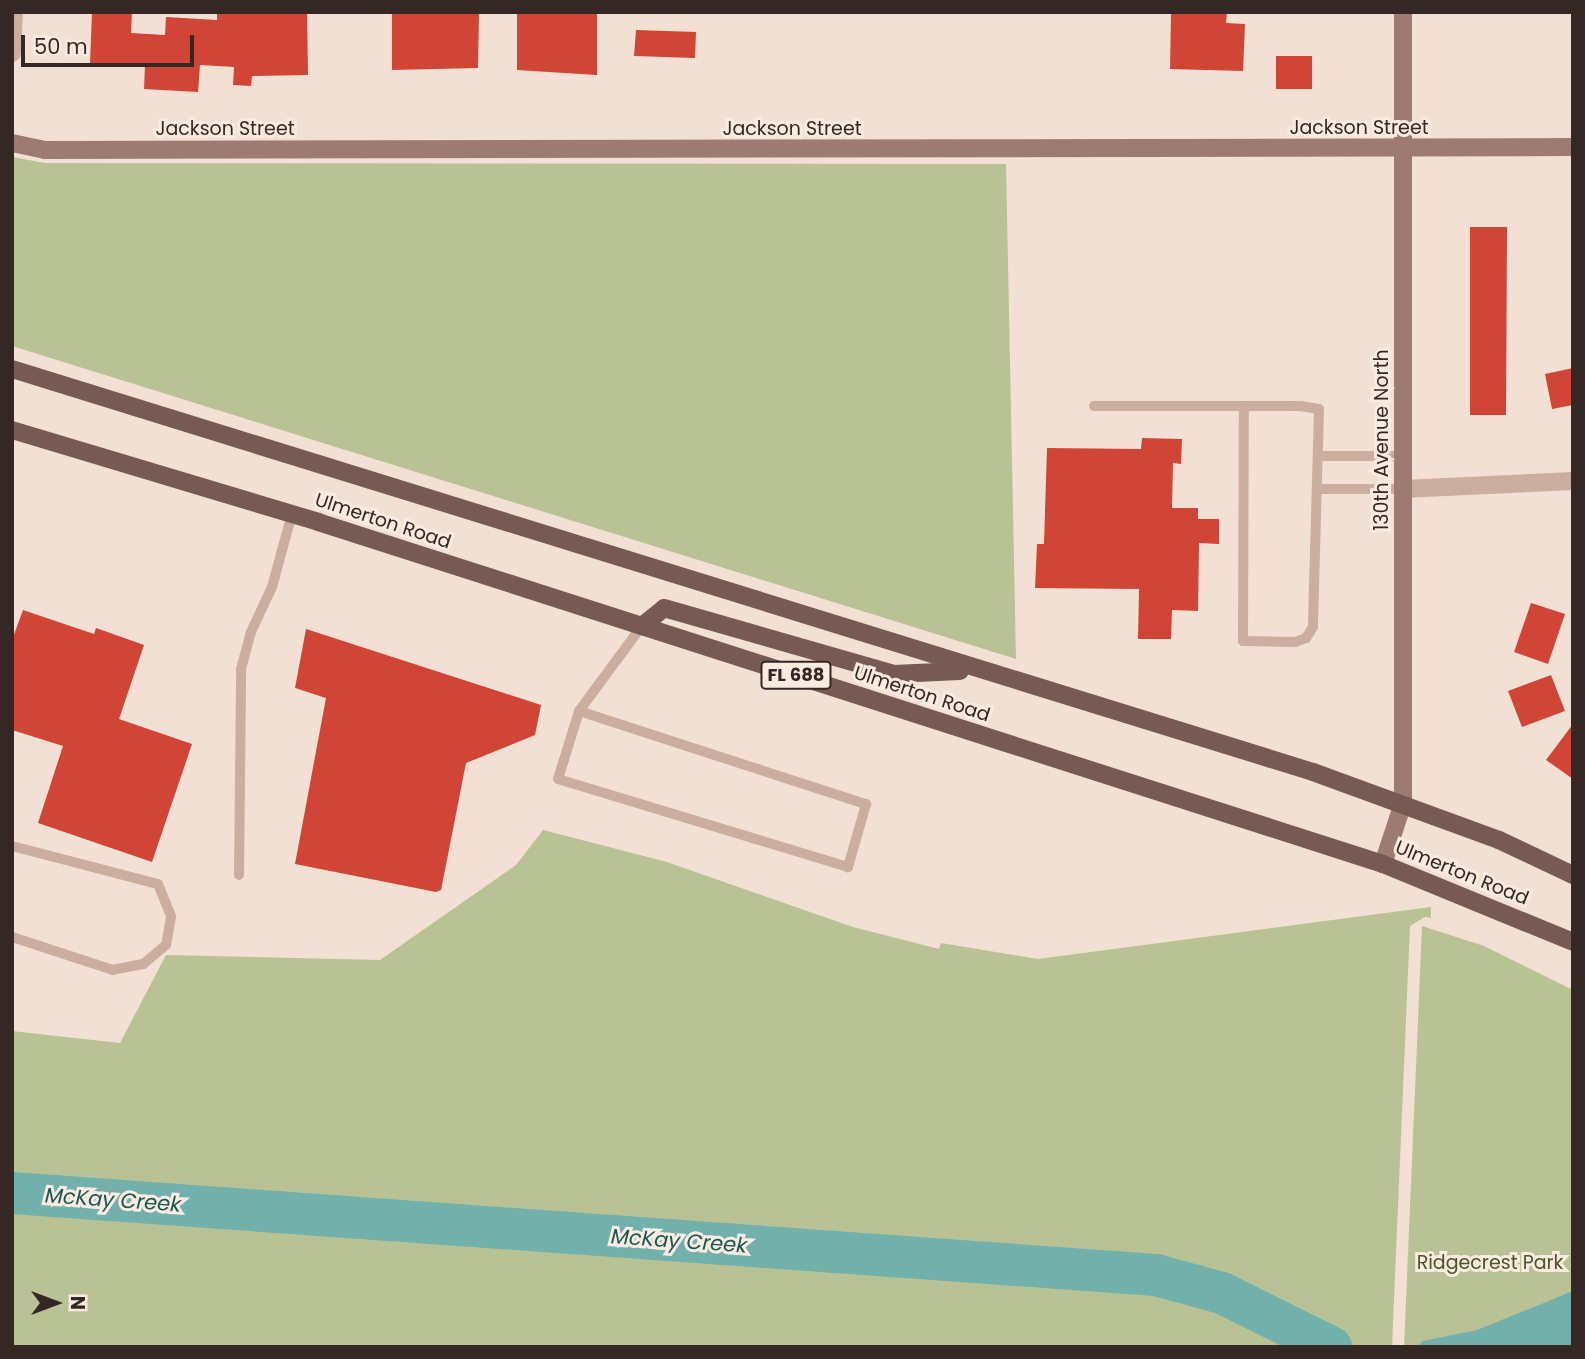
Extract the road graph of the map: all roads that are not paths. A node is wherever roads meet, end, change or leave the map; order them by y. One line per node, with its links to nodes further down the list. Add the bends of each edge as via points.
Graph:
1 (14, 12): 3 (street)
2 (1403, 12): 6 (street, 130th Avenue North)
3 (12, 53)
4 (12, 143): 6 (street, Jackson Street, via 45,150)
5 (1573, 147): 6 (street, Jackson Street)
6 (1403, 149): 12 (street, 130th Avenue North)
7 (14, 370): 18 (main road, Ulmerton Road)
8 (1094, 406): 9 (lane)
9 (1244, 406): 11 (lane, via 1319,409); 14 (lane, via 1243,641 1295,642 1306,638 1313,627)
10 (12, 430): 16 (main road, Ulmerton Road / FL 688)
11 (1318, 456): 12 (lane); 14 (lane)
12 (1403, 456): 15 (street, 130th Avenue North)
13 (1573, 481): 15 (street)
14 (1317, 489): 15 (lane)
15 (1403, 489): 20 (street, 130th Avenue North)
16 (292, 514): 17 (main road, Ulmerton Road / FL 688); 23 (lane, via 272,587 251,632 241,669)
17 (642, 626): 18 (main road, via 664,608 894,674); 19 (lane); 22 (main road, Ulmerton Road / FL 688)
18 (974, 671): 20 (main road, Ulmerton Road)
19 (579, 711): 19 (lane, via 558,779 848,867 866,804)
20 (1403, 803): 22 (street, 130th Avenue North); 24 (main road, Ulmerton Road)
21 (12, 846): 25 (lane, via 158,884 171,917 166,945 143,964 113,970)
22 (1383, 864): 26 (main road, Ulmerton Road / FL 688)
23 (239, 875)
24 (1573, 875)
25 (12, 937)
26 (1573, 942)

